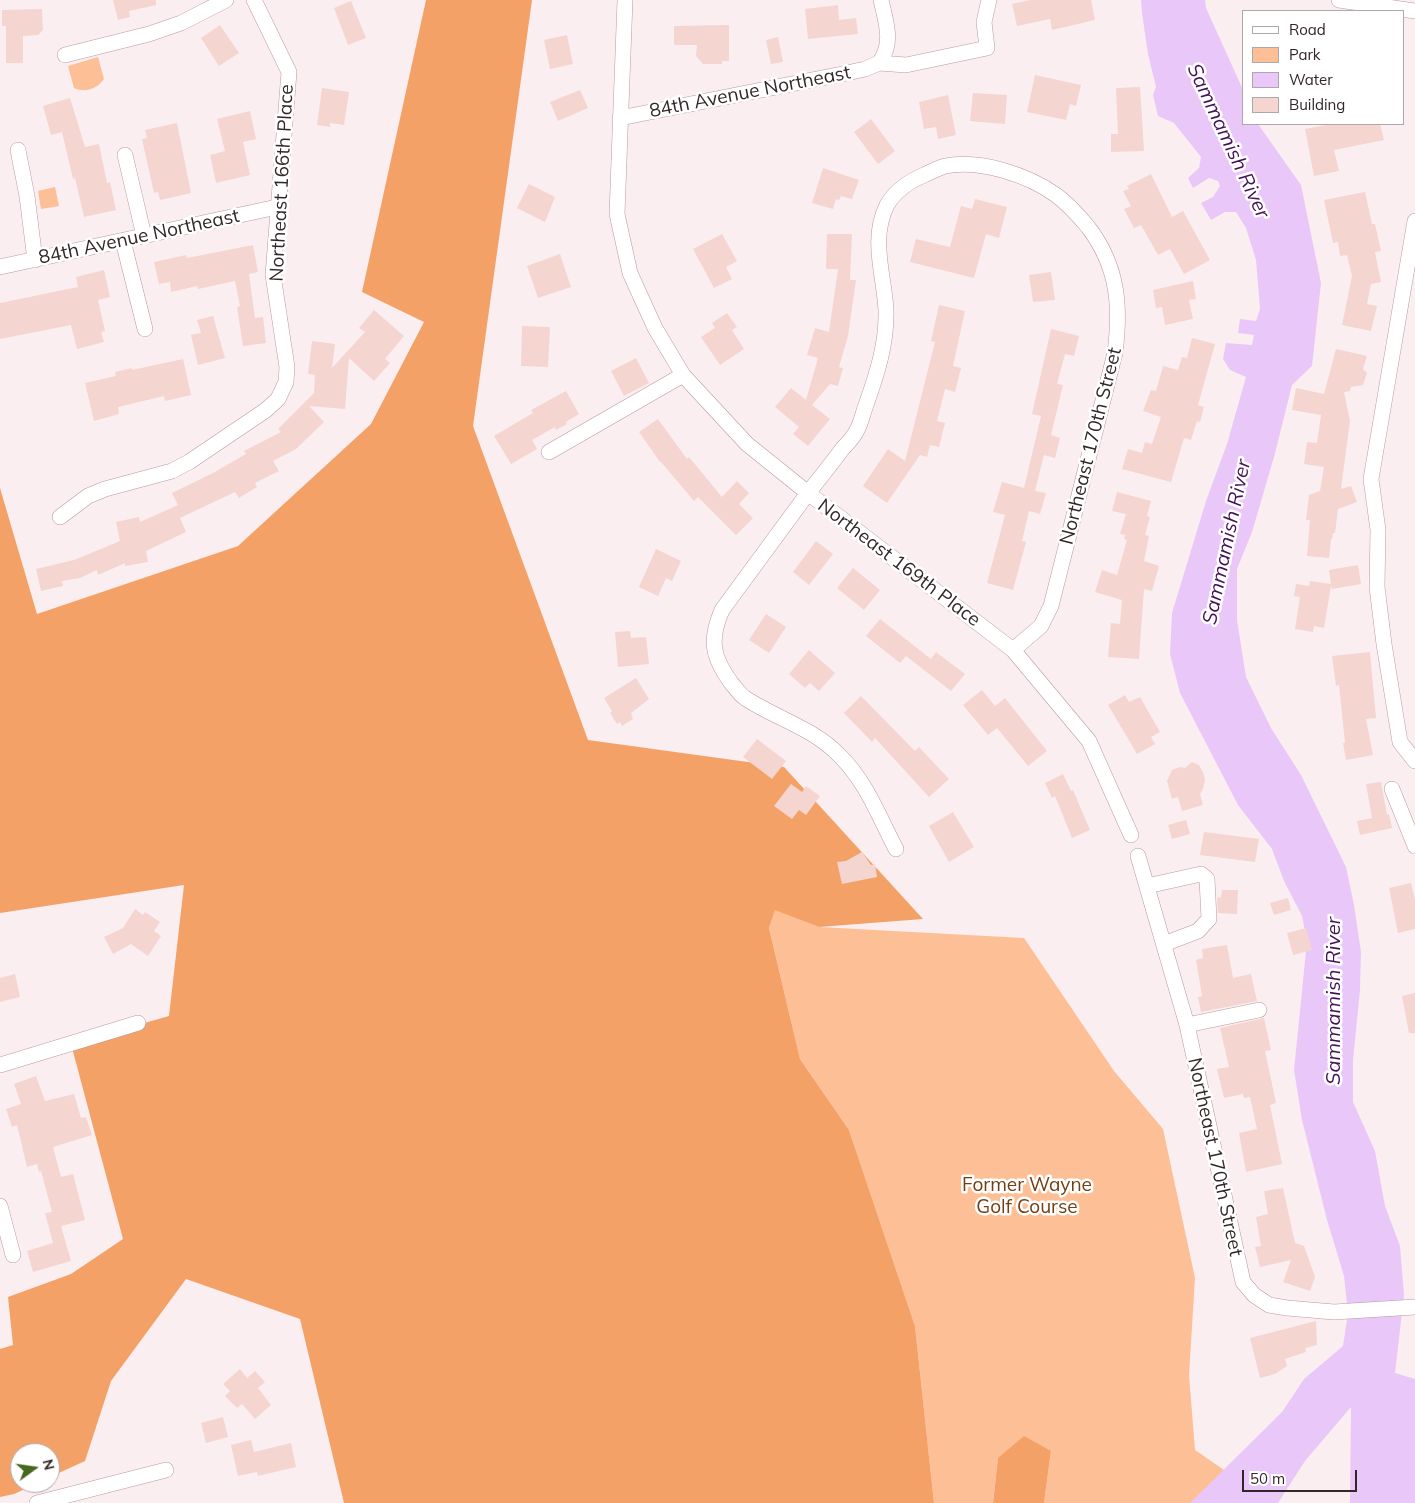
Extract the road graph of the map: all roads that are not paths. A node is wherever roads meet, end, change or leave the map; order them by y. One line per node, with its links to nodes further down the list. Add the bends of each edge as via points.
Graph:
1 (226, 0): 8 (street, via 181,23 150,34)
2 (254, 0): 14 (street, Northeast 166th Place, via 289,72)
3 (625, 0): 10 (street)
4 (880, 0): 9 (street, via 888,38 885,55)
5 (989, 0): 9 (street, 84th Avenue Northeast, via 984,22 987,48 906,65)
6 (1340, 0): 7 (street)
7 (1415, 11)
8 (66, 55)
9 (879, 63): 10 (street, 84th Avenue Northeast, via 866,69)
10 (620, 118): 21 (street, via 617,214 630,273 655,328)
11 (18, 150): 18 (street)
12 (125, 155): 16 (street)
13 (898, 191): 23 (street, Northeast 169th Place, via 882,218 878,248 886,317 878,372 857,431); 25 (street, Northeast 170th Street, via 918,177 944,166 963,164 986,165 1032,182 1057,196 1081,218 1106,258 1114,279 1118,303 1115,353 1051,606 1041,626)
14 (278, 207): 16 (street, 84th Avenue Northeast); 24 (street, Northeast 166th Place, via 273,275 287,367 286,382 278,399 189,462 172,471 88,496)
15 (1415, 221): 26 (street, via 1371,479 1378,530 1377,587 1386,653 1400,742)
16 (144, 236): 17 (street, 84th Avenue Northeast)
17 (122, 241): 18 (street, 84th Avenue Northeast); 20 (street)
18 (35, 260): 19 (street, 84th Avenue Northeast)
19 (0, 267)
20 (145, 328)
21 (683, 375): 22 (street); 23 (street, via 747,444)
22 (549, 452)
23 (808, 493): 25 (street, Northeast 169th Place); 30 (street, via 722,610 713,638 717,657 723,672 743,697 820,738 839,754 857,775)
24 (60, 517)
25 (1013, 650): 28 (street, via 1089,741)
26 (1415, 761)
27 (1392, 789): 29 (street)
28 (1132, 835)
29 (1415, 846)
30 (896, 850)
31 (1138, 856): 32 (street, Northeast 170th Street)
32 (1147, 886): 33 (street, Northeast 170th Street); 33 (street, via 1201,874 1207,879 1209,919 1198,931)
33 (1164, 944): 36 (street, Northeast 170th Street)
34 (1259, 1010): 36 (street)
35 (138, 1023): 37 (street)
36 (1187, 1025): 40 (street, Northeast 170th Street, via 1243,1282 1269,1305 1334,1312)
37 (0, 1065)
38 (0, 1206): 39 (street)
39 (12, 1255)
40 (1415, 1307)
41 (166, 1470): 42 (street)
42 (37, 1503)

